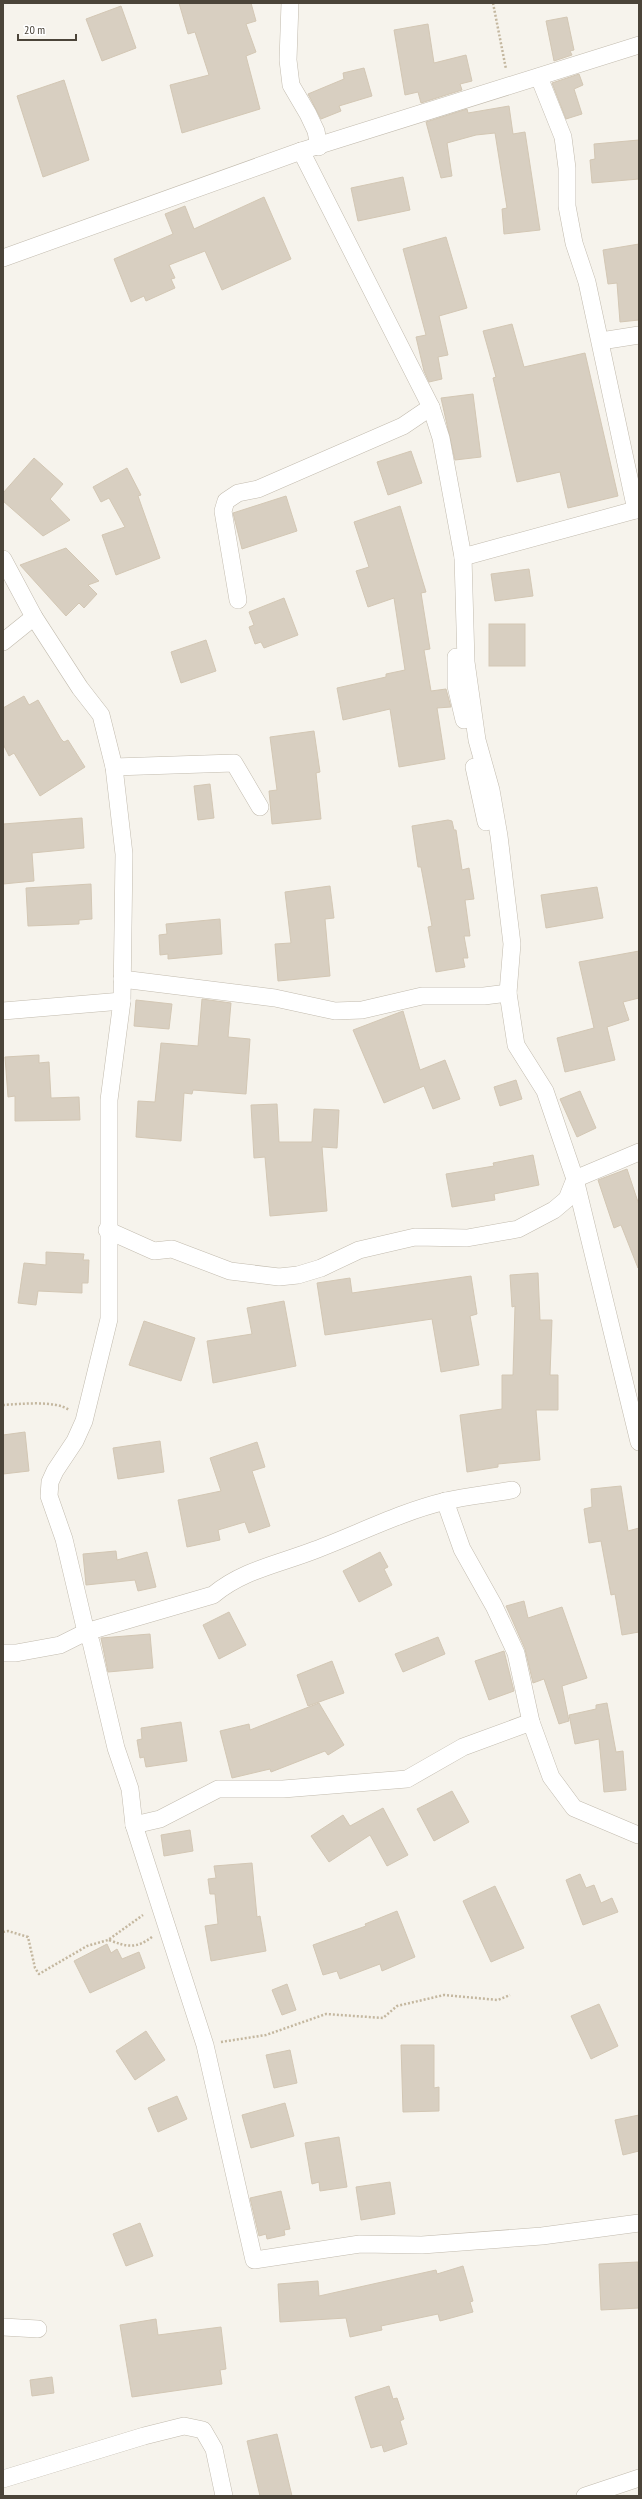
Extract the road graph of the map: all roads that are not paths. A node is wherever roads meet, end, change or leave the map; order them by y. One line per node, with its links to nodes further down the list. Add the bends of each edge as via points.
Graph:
1 (290, 3): 4 (street, via 288,60 291,85 316,131)
2 (639, 45): 3 (street)
3 (539, 77): 4 (street); 8 (street, via 563,137 567,168 567,206 574,243 587,282)
4 (319, 147): 5 (street)
5 (301, 151): 6 (street); 9 (street)
6 (3, 258)
7 (639, 335): 8 (street)
8 (601, 341): 10 (street)
9 (431, 406): 11 (street, via 441,438); 13 (street, via 403,426 258,489 238,493 226,501 223,511)
10 (638, 510): 11 (street)
11 (459, 557): 18 (street, via 456,686); 20 (street, via 466,662 477,740 491,790 499,836 512,944)
12 (3, 558): 14 (street)
13 (238, 600)
14 (34, 617): 15 (street); 16 (street, via 80,688 101,715)
15 (3, 642)
16 (114, 768): 17 (street, via 234,763); 19 (street, via 124,854)
17 (260, 807)
18 (486, 822)
19 (122, 979): 20 (street, via 275,998 335,1011 362,1010 422,996 484,996); 21 (street)
20 (508, 993): 24 (street, via 516,1045 545,1091)
21 (122, 1001): 22 (street); 25 (street, via 109,1100)
22 (3, 1011)
23 (639, 1152): 24 (street)
24 (575, 1179): 25 (street, via 567,1199 554,1210 518,1229 467,1238 415,1237 359,1250 321,1268 298,1275 279,1277 230,1271 172,1250 154,1251); 26 (street)
25 (107, 1230): 29 (street, via 109,1319 84,1420 75,1441 50,1482 50,1496 64,1539)
26 (639, 1442)
27 (512, 1490): 28 (street)
28 (445, 1501): 29 (street, via 364,1529 316,1550 260,1567 228,1583 213,1595); 31 (street, via 462,1549 516,1652)
29 (86, 1632): 30 (street, via 60,1645); 32 (street, via 91,1642 116,1748 130,1789)
30 (3, 1653)
31 (531, 1722): 32 (street, via 463,1747 407,1780 283,1789 218,1789 160,1819); 33 (street, via 551,1777 574,1808)
32 (134, 1825): 34 (street, via 205,2045 254,2260 360,2244 422,2245 535,2237)
33 (638, 1835)
34 (639, 2223)
35 (3, 2327): 36 (street)
36 (38, 2329)
37 (639, 2478): 40 (street)
38 (3, 2479): 39 (street, via 184,2426 204,2430 214,2449)
39 (224, 2496)
40 (585, 2496)

